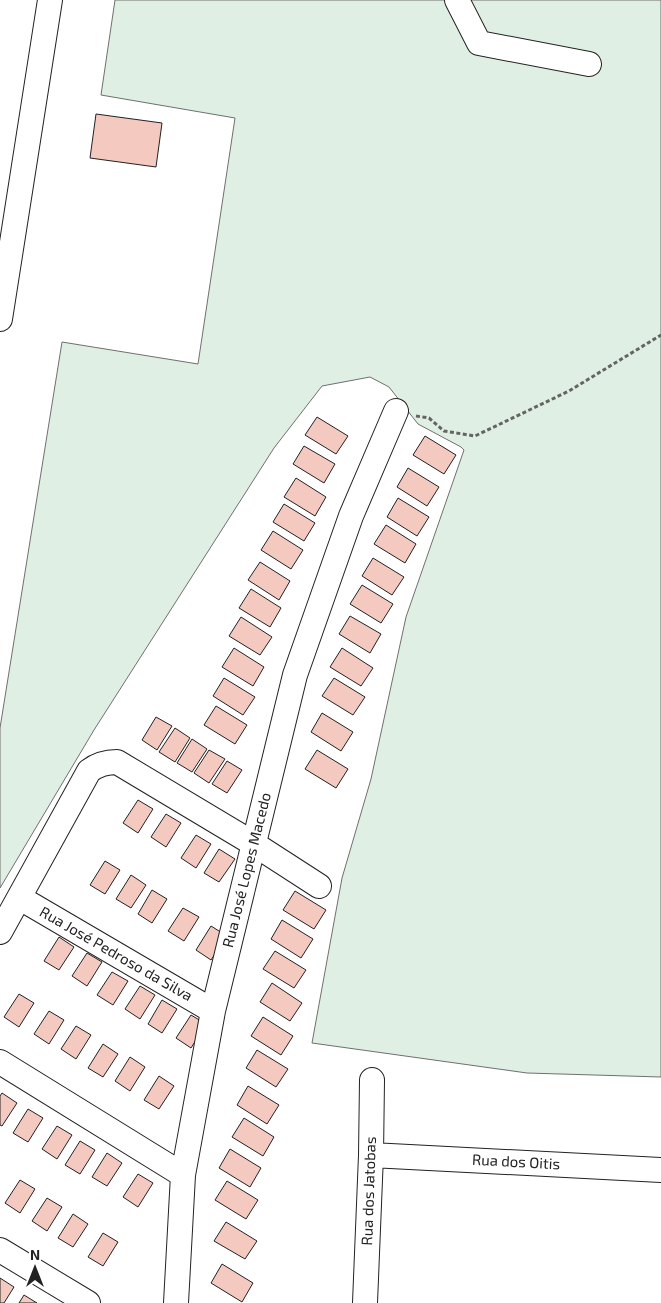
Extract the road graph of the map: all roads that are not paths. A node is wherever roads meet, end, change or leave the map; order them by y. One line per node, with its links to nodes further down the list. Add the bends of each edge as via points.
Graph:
1 (50, 0): 4 (street)
2 (456, 0): 3 (street, via 479,43)
3 (589, 64)
4 (0, 319)
5 (396, 411): 6 (street, Rua José Lopes Macedo, via 351,516 295,675)
6 (254, 844): 7 (street); 8 (street, via 117,762 108,762 89,771); 10 (street, Rua José Lopes Macedo)
7 (319, 886)
8 (20, 898): 9 (street); 10 (street, Rua José Pedroso da Silva)
9 (0, 932)
10 (213, 1011): 15 (street, Rua José Lopes Macedo)
11 (0, 1062): 15 (street)
12 (372, 1080): 13 (street, Rua dos Jatobas)
13 (371, 1155): 14 (street, Rua dos Oitis); 19 (street, Rua dos Jatobas)
14 (661, 1170)
15 (183, 1175): 18 (street, Rua José Lopes Macedo)
16 (0, 1250): 17 (street)
17 (88, 1303)
18 (176, 1303)
19 (365, 1303)

